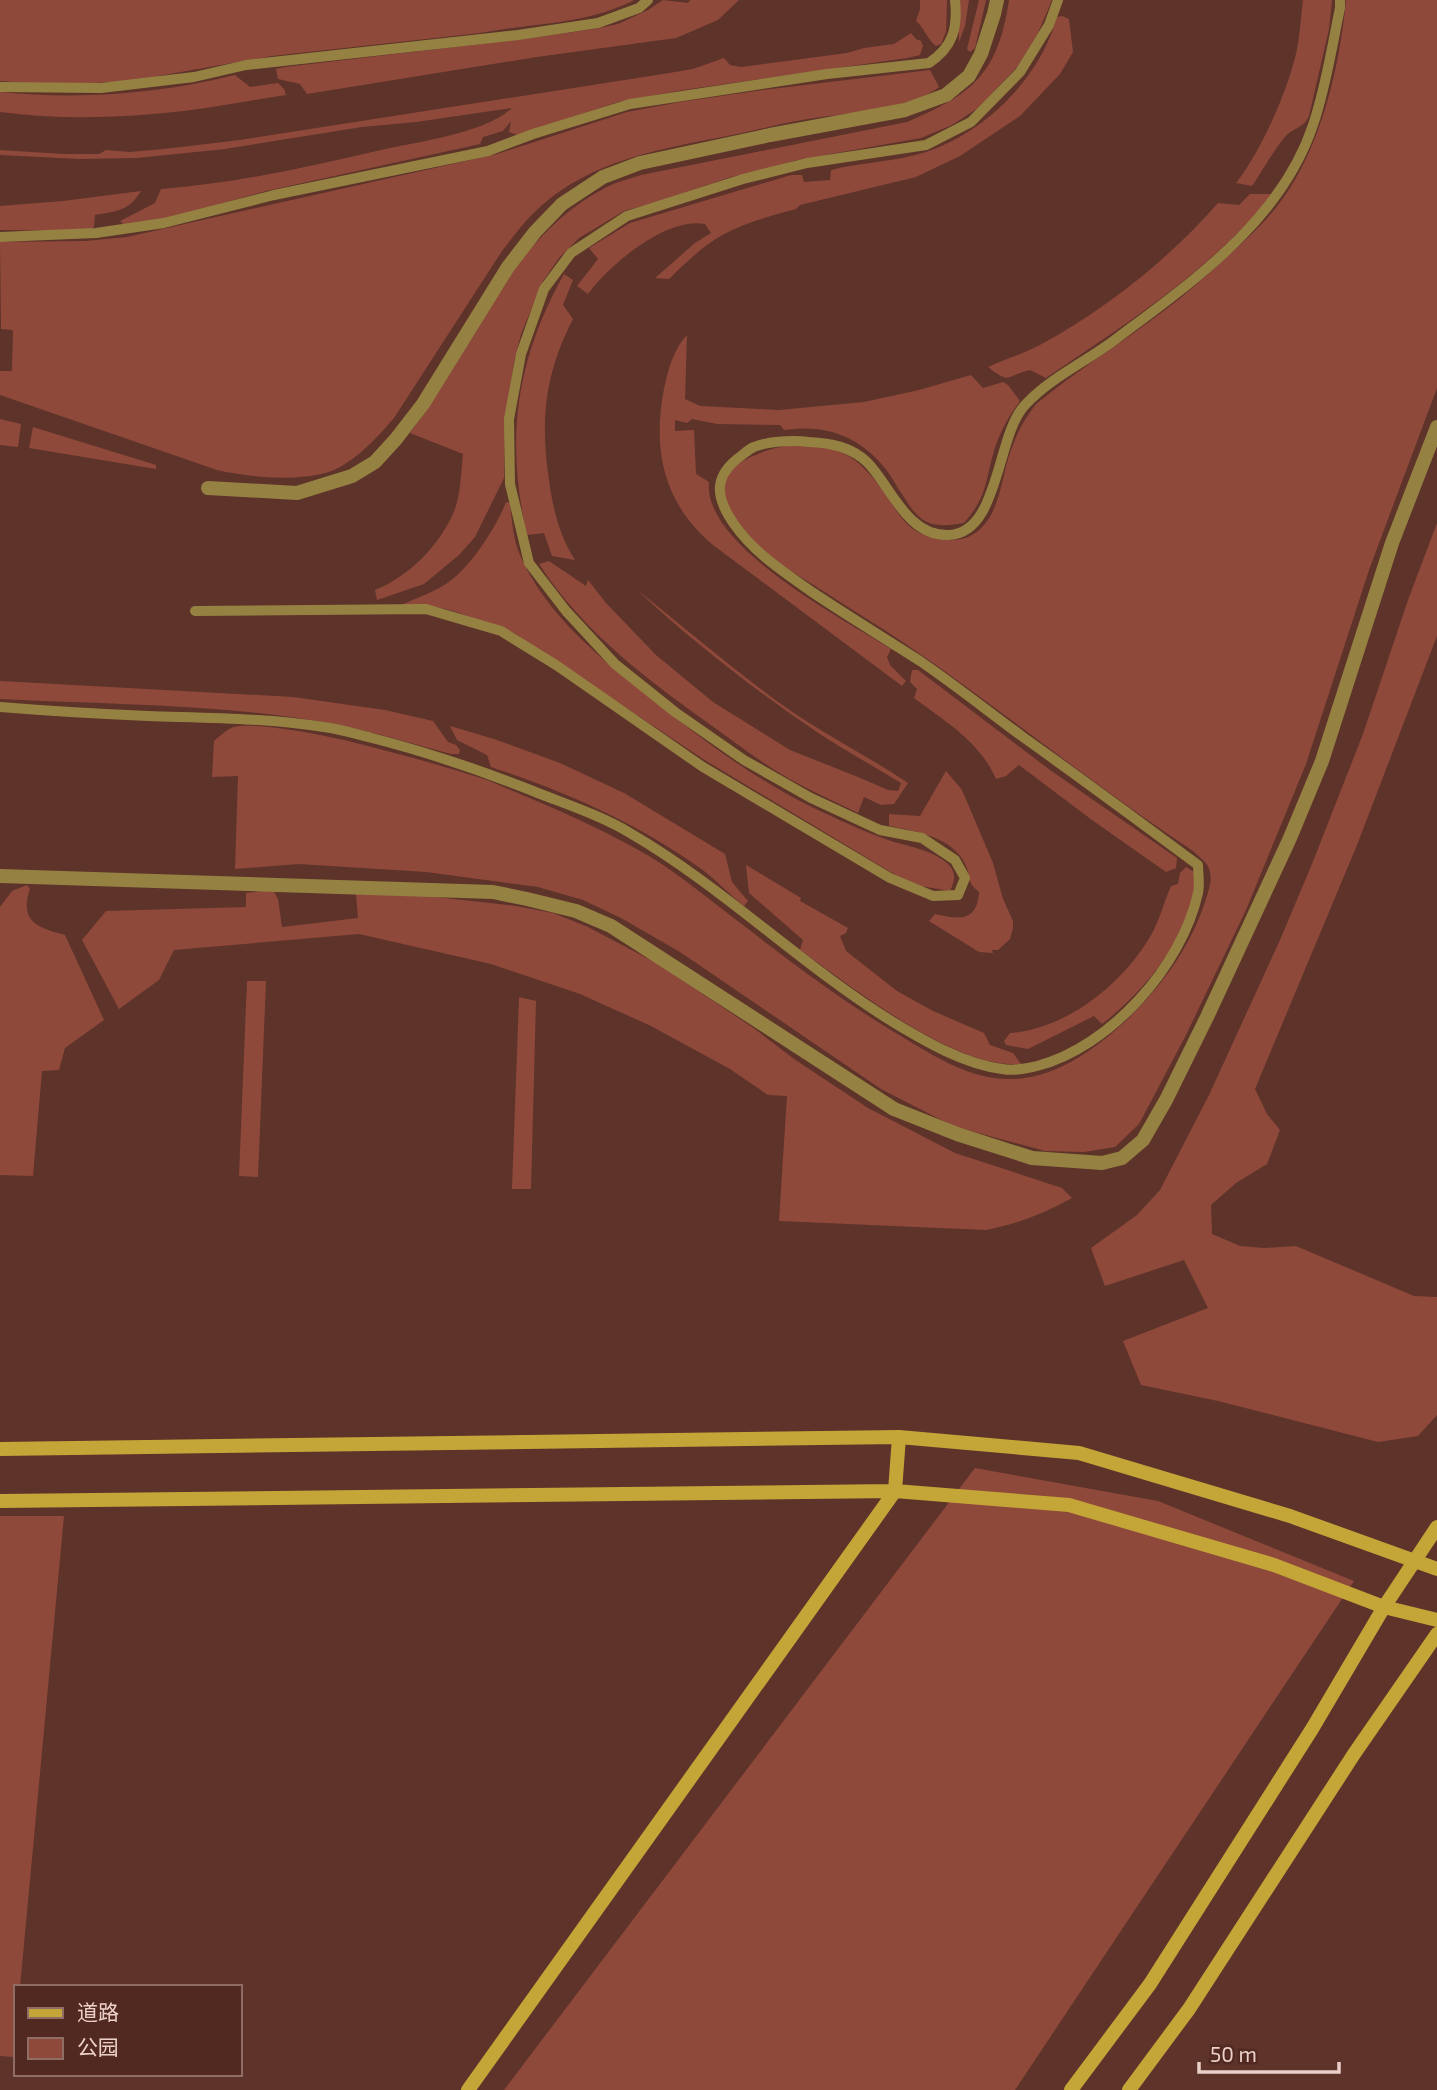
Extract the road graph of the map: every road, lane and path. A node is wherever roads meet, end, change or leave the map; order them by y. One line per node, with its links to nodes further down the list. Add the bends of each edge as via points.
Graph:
1 (648, 0): 6 (lane, via 639,8 598,23 518,35 246,65 194,77 101,88)
2 (954, 0): 7 (lane, via 954,35 943,54 929,63 630,104 488,151 164,223 96,233)
3 (997, 0): 9 (street, via 981,54 969,76 946,95 905,110 640,163 603,177 562,204 508,267 423,404 375,462 352,476 297,493)
4 (1058, 0): 10 (lane, via 1049,25 1020,72 971,121 926,145 807,163 743,179 627,216 571,253 544,289 521,354 509,419 510,484 529,563 615,664 744,760 811,798 880,830 922,838 956,860 965,878 958,895 933,896 890,878 703,767 501,631 426,609)
5 (1340, 0): 11 (lane, via 1313,126 1277,196 1221,256 1022,408 986,508 969,528 948,535 925,529 905,514 865,460 835,444 793,440 753,447 729,465 719,481 721,500 733,523 759,553 922,663 1198,865 1199,889 1185,934 1162,970 1130,1009 1096,1039 1056,1061 1019,1070 1001,1069 923,1040 822,974 683,865 625,830 470,766 326,727)
6 (0, 87)
7 (0, 237)
8 (1437, 428): 12 (street, via 1392,543 1322,761 1290,838 1166,1100 1143,1140 1122,1158 1102,1163 1032,1158 894,1109 611,926 527,898 493,892)
9 (208, 488)
10 (195, 611)
11 (0, 707)
12 (0, 876)
13 (899, 1437): 14 (street); 15 (street); 18 (street, via 1079,1453 1290,1516)
14 (0, 1449)
15 (895, 1491): 16 (street); 20 (street, via 1069,1504 1274,1565); 23 (street)
16 (0, 1502)
17 (1437, 1527): 18 (street)
18 (1415, 1560): 19 (street); 20 (street)
19 (1437, 1569)
20 (1384, 1607): 21 (street); 24 (street, via 1150,1984)
21 (1437, 1620)
22 (1437, 1633): 25 (street, via 1189,2009)
23 (468, 2090)
24 (1071, 2090)
25 (1129, 2090)

